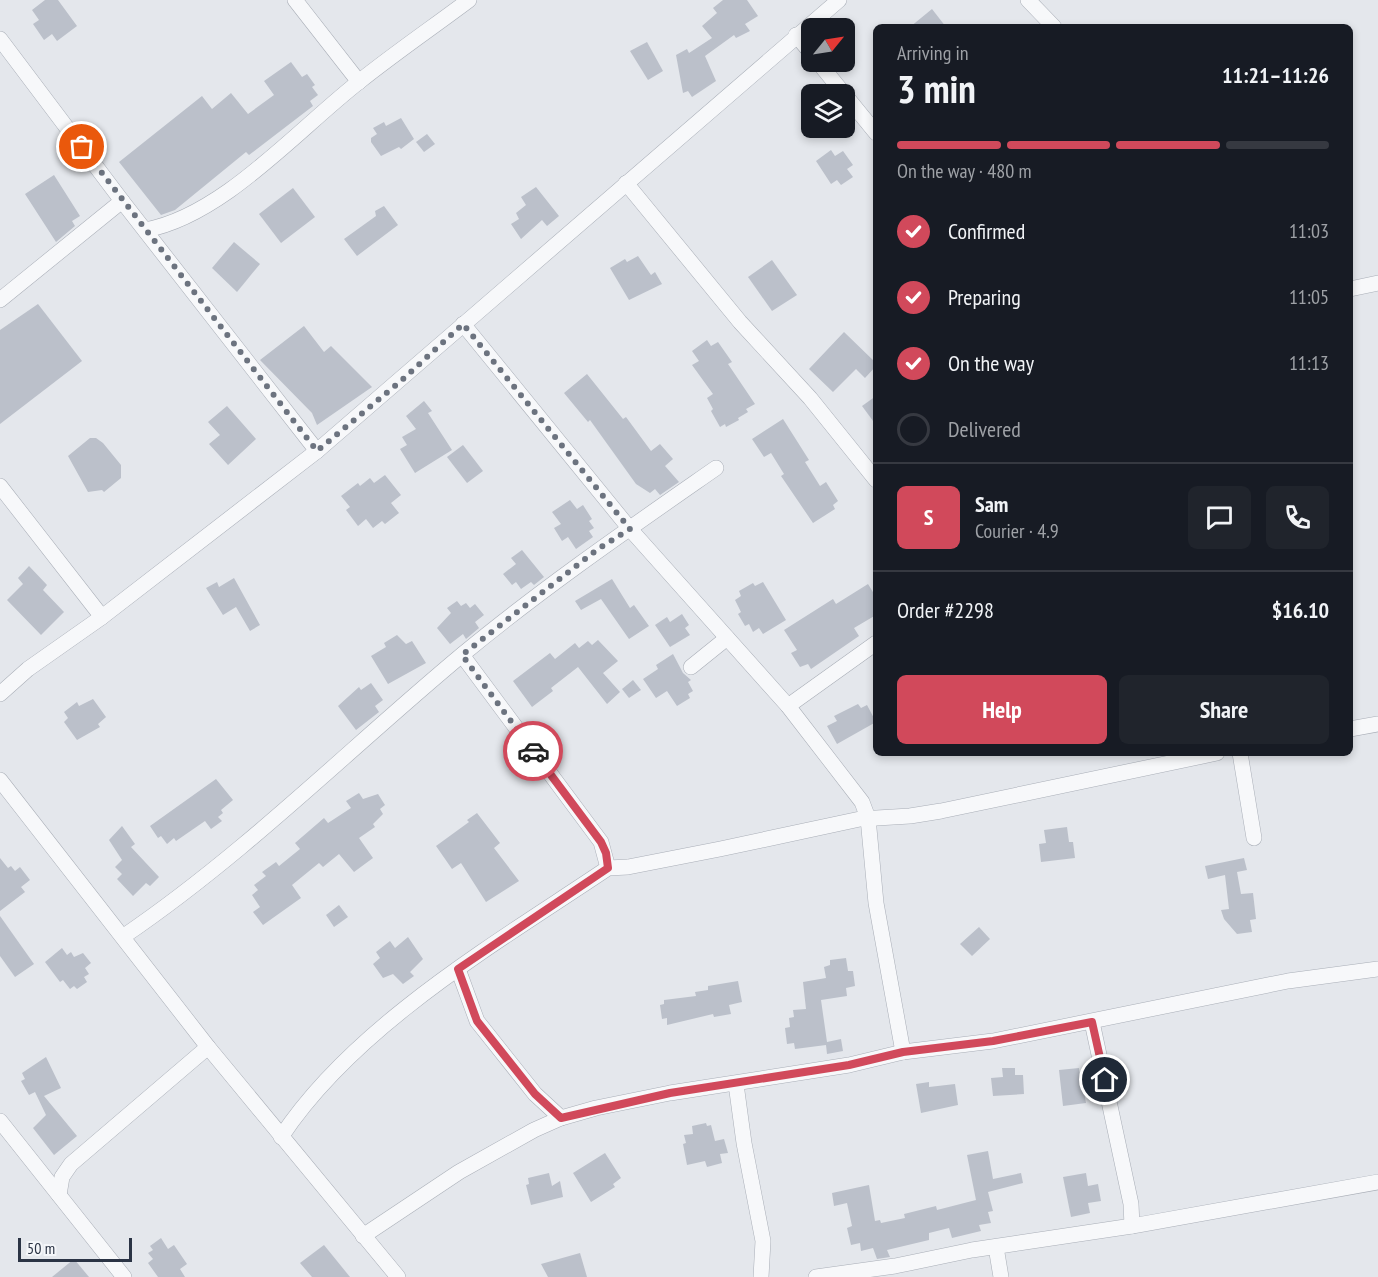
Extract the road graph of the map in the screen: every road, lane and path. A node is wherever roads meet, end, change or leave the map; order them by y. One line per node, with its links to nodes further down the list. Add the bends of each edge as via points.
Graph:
1 (295, 0): 10 (street)
2 (469, 0): 10 (street)
3 (839, 0): 6 (street)
4 (1028, 0): 5 (street)
5 (1051, 24)
6 (796, 35): 8 (street); 12 (street)
7 (0, 39): 13 (street)
8 (801, 41)
9 (826, 72): 11 (street)
10 (359, 82): 14 (street, via 213,201 185,219)
11 (873, 129)
12 (626, 183): 18 (street); 21 (street)
13 (122, 201): 14 (street); 17 (street)
14 (145, 230): 19 (street)
15 (1378, 283): 16 (street)
16 (1353, 288)
17 (0, 300)
18 (463, 324): 19 (street); 23 (street)
19 (317, 451): 24 (street)
20 (716, 468): 23 (street)
21 (873, 476)
22 (0, 486): 24 (street)
23 (630, 529): 25 (street); 27 (street, via 598,549)
24 (102, 616): 29 (street)
25 (727, 638): 28 (street); 30 (street)
26 (873, 645): 30 (street)
27 (462, 655): 38 (street, via 601,842); 39 (street, via 238,850)
28 (691, 667)
29 (0, 694)
30 (788, 706): 36 (street, via 855,791)
31 (1378, 724): 32 (street)
32 (1353, 728)
33 (1203, 756): 36 (street, via 941,811)
34 (1240, 756): 37 (street)
35 (0, 780): 39 (street)
36 (868, 818): 38 (street, via 641,865); 44 (street, via 876,903)
37 (1254, 838)
38 (608, 868): 40 (street)
39 (124, 936): 43 (street)
40 (458, 969): 46 (street, via 477,1021); 50 (street, via 345,1061 312,1095)
41 (1378, 969): 42 (street, via 1288,981)
42 (1092, 1022): 44 (street, via 993,1041); 53 (street, via 1131,1204)
43 (208, 1047): 50 (street); 52 (street, via 71,1164 62,1177)
44 (903, 1052): 45 (street)
45 (736, 1084): 47 (street, via 626,1101); 58 (street, via 763,1241)
46 (535, 1094): 47 (street); 49 (street)
47 (561, 1118): 49 (street)
48 (0, 1121): 52 (street)
49 (534, 1130): 54 (street, via 450,1177)
50 (281, 1137): 54 (street)
51 (1378, 1182): 53 (street)
52 (59, 1195): 56 (street)
53 (1132, 1226): 55 (street)
54 (363, 1236): 57 (street)
55 (996, 1247): 59 (street); 60 (street)
56 (117, 1275)
57 (398, 1277)
58 (761, 1277)
59 (816, 1277)
60 (1001, 1277)

